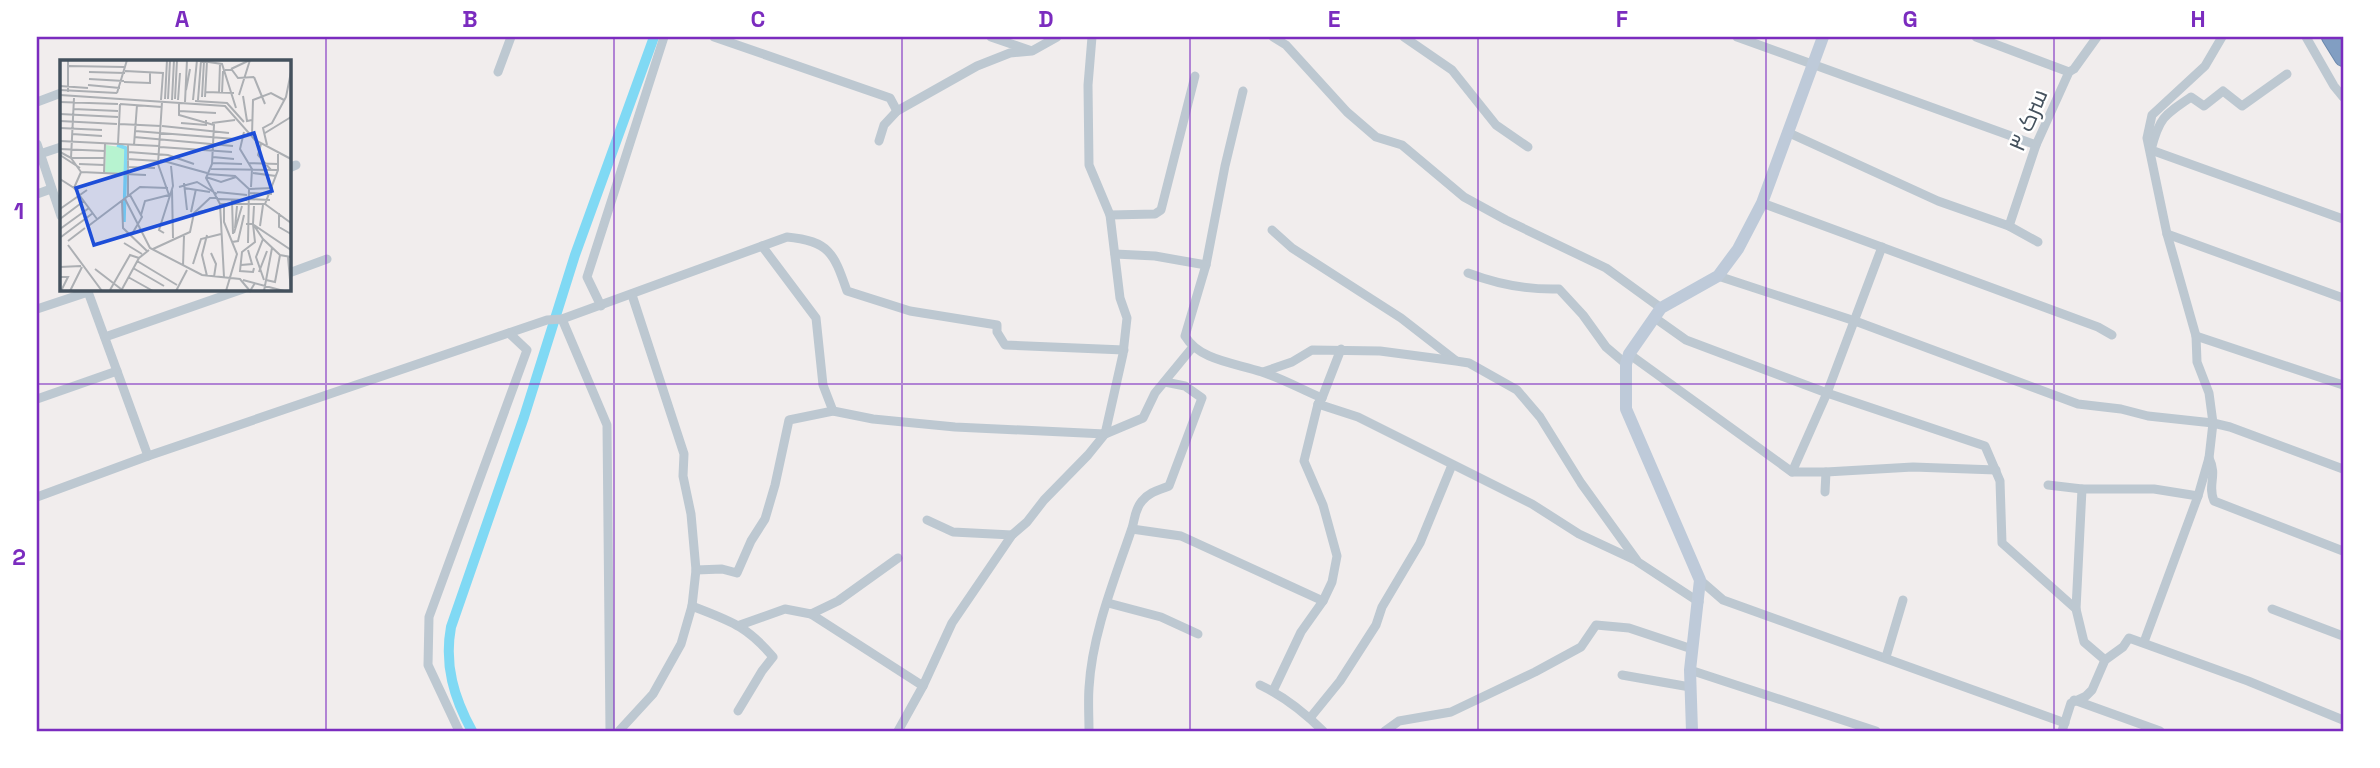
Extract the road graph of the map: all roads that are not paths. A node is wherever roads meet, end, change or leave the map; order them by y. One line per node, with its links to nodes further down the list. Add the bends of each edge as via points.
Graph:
1 (511, 37): 19 (street)
2 (664, 37): 58 (street, via 587,277)
3 (714, 37): 27 (street, via 890,98)
4 (991, 37): 16 (street)
5 (1057, 37): 16 (street)
6 (1092, 37): 40 (street, via 1088,165)
7 (1273, 37): 60 (street, via 1376,137 1402,145 1464,197 1606,268)
8 (1404, 37): 33 (street, via 1452,70 1496,125)
9 (1737, 37): 18 (street)
10 (1823, 37): 18 (street)
11 (1976, 37): 20 (street)
12 (2097, 37): 20 (street, سرک ۳)
13 (2221, 37): 34 (street, via 2205,66 2152,115 2147,138)
14 (2306, 37): 25 (street)
15 (2330, 37): 17 (highway)
16 (1032, 51): 27 (street, via 1010,53 976,66)
17 (2343, 58)
18 (1812, 65): 28 (street); 31 (street)
19 (498, 72)
20 (2069, 72): 31 (street, سرک ۳)
21 (2287, 74): 34 (street, via 2242,106 2225,91 2204,106 2191,97 2159,124)
22 (1195, 76): 40 (street, via 1161,210)
23 (1243, 90): 50 (street)
24 (60, 93): 26 (street)
25 (2343, 97)
26 (37, 102)
27 (897, 111): 29 (street, via 884,125)
28 (1787, 132): 38 (street); 42 (street, via 1938,201)
29 (879, 141)
30 (37, 144): 35 (street)
31 (2036, 145): 42 (street, سرک ۳)
32 (60, 147): 35 (street)
33 (1528, 147)
34 (2151, 150): 41 (street); 44 (street)
35 (40, 154): 36 (street)
36 (51, 189): 37 (street); 39 (street)
37 (37, 194)
38 (1762, 203): 47 (street); 53 (street)
39 (60, 213)
40 (1110, 215): 48 (street)
41 (2343, 219)
42 (2009, 226): 45 (street)
43 (1272, 230): 71 (street, via 1292,248 1401,317)
44 (2167, 234): 57 (street); 66 (street)
45 (2038, 242)
46 (762, 246): 56 (street); 69 (street, via 787,237 819,244 832,255 847,291 910,311 997,325 1005,345); 79 (street, via 817,318 823,385)
47 (1882, 247): 62 (street); 64 (street)
48 (1115, 254): 50 (street); 69 (street, via 1127,318)
49 (327, 259): 51 (street)
50 (1206, 265): 67 (street, via 1186,329)
51 (290, 273)
52 (1468, 273): 70 (street, via 1494,283 1559,289 1606,347)
53 (1718, 276): 60 (street); 62 (street)
54 (88, 290): 59 (street); 65 (street)
55 (240, 290): 65 (street)
56 (632, 295): 58 (street); 100 (street, via 684,454)
57 (2343, 298)
58 (601, 306): 61 (street)
59 (37, 309)
60 (1658, 313): 70 (street); 76 (street, via 1686,340)
61 (562, 319): 63 (street); 130 (street, via 607,425)
62 (1855, 321): 76 (street); 80 (street, via 2078,404)
63 (509, 333): 82 (street); 129 (street, via 527,351 429,617 428,665)
64 (2112, 335)
65 (105, 337): 72 (street)
66 (2196, 337): 75 (street); 80 (street, via 2197,362 2209,393)
67 (1192, 348): 73 (street); 74 (street)
68 (1341, 349): 71 (street); 73 (street, via 1312,350); 78 (street)
69 (1124, 350): 81 (street)
70 (1628, 359): 87 (street); 101 (street, via 1626,409)
71 (1456, 361): 99 (street, via 1469,363 1517,390)
72 (117, 371): 77 (street); 82 (street)
73 (1263, 372): 78 (street)
74 (1165, 382): 81 (street, via 1143,418); 95 (street, via 1185,386 1202,398 1170,486 1150,493 1140,503)
75 (2343, 386)
76 (1827, 393): 85 (street, via 1985,446); 87 (street)
77 (37, 399)
78 (1320, 401): 84 (street); 103 (street, via 1304,461 1323,505 1337,556)
79 (832, 411): 81 (street, via 955,427); 100 (street, via 789,420 765,519 737,573)
80 (2213, 423): 83 (street); 86 (street)
81 (1105, 434): 96 (street)
82 (148, 456): 93 (street)
83 (2209, 458): 92 (street); 97 (street, via 2214,469 2210,494 2214,501)
84 (1452, 465): 99 (street); 125 (street, via 1420,542 1376,625)
85 (1996, 470): 88 (street, via 1913,467); 108 (street, via 2002,543)
86 (2343, 470)
87 (1792, 472): 88 (street)
88 (1826, 472): 91 (street)
89 (2048, 485): 90 (street)
90 (2082, 489): 92 (street, via 2154,489); 108 (street)
91 (1825, 492)
92 (2198, 496): 113 (street)
93 (37, 497)
94 (928, 520): 96 (street, via 953,532)
95 (1132, 530): 103 (street, via 1181,536); 105 (street)
96 (1012, 535): 120 (street, via 952,622)
97 (2343, 551)
98 (898, 558): 109 (street, via 838,601)
99 (1638, 562): 104 (street)
100 (696, 570): 106 (street)
101 (1700, 580): 104 (street); 115 (street, via 1723,600)
102 (1903, 600): 115 (street)
103 (1323, 601): 122 (street, via 1301,632)
104 (1699, 602): 114 (street)
105 (1108, 603): 111 (street, via 1161,617); 133 (street, via 1090,679)
106 (692, 606): 110 (street); 131 (street, via 681,644 653,694)
107 (2272, 608): 112 (street)
108 (2076, 609): 116 (street, via 2084,642)
109 (811, 614): 110 (street, via 785,608); 120 (street)
110 (740, 625): 124 (street, via 773,657)
111 (1198, 634)
112 (2343, 636)
113 (2144, 642): 116 (street, via 2129,638); 126 (street)
114 (1692, 649): 117 (street); 135 (street, via 1629,628 1596,625 1581,647 1535,672 1451,712 1399,721)
115 (1886, 657): 127 (street)
116 (2105, 660): 123 (street, via 2092,690)
117 (1690, 670): 121 (street); 128 (street)
118 (1622, 675): 121 (street)
119 (1260, 685): 122 (street)
120 (923, 686): 132 (street)
121 (1690, 687): 136 (street)
122 (1273, 691): 125 (street)
123 (2074, 700): 127 (street); 138 (street)
124 (738, 711)
125 (1310, 718): 134 (street)
126 (2343, 720)
127 (2064, 727)
128 (1862, 729): 137 (street)
129 (459, 731)
130 (610, 731)
131 (619, 731)
132 (898, 731)
133 (1089, 731)
134 (1323, 731)
135 (1385, 731)
136 (1692, 731)
137 (1876, 731)
138 (2160, 731)

